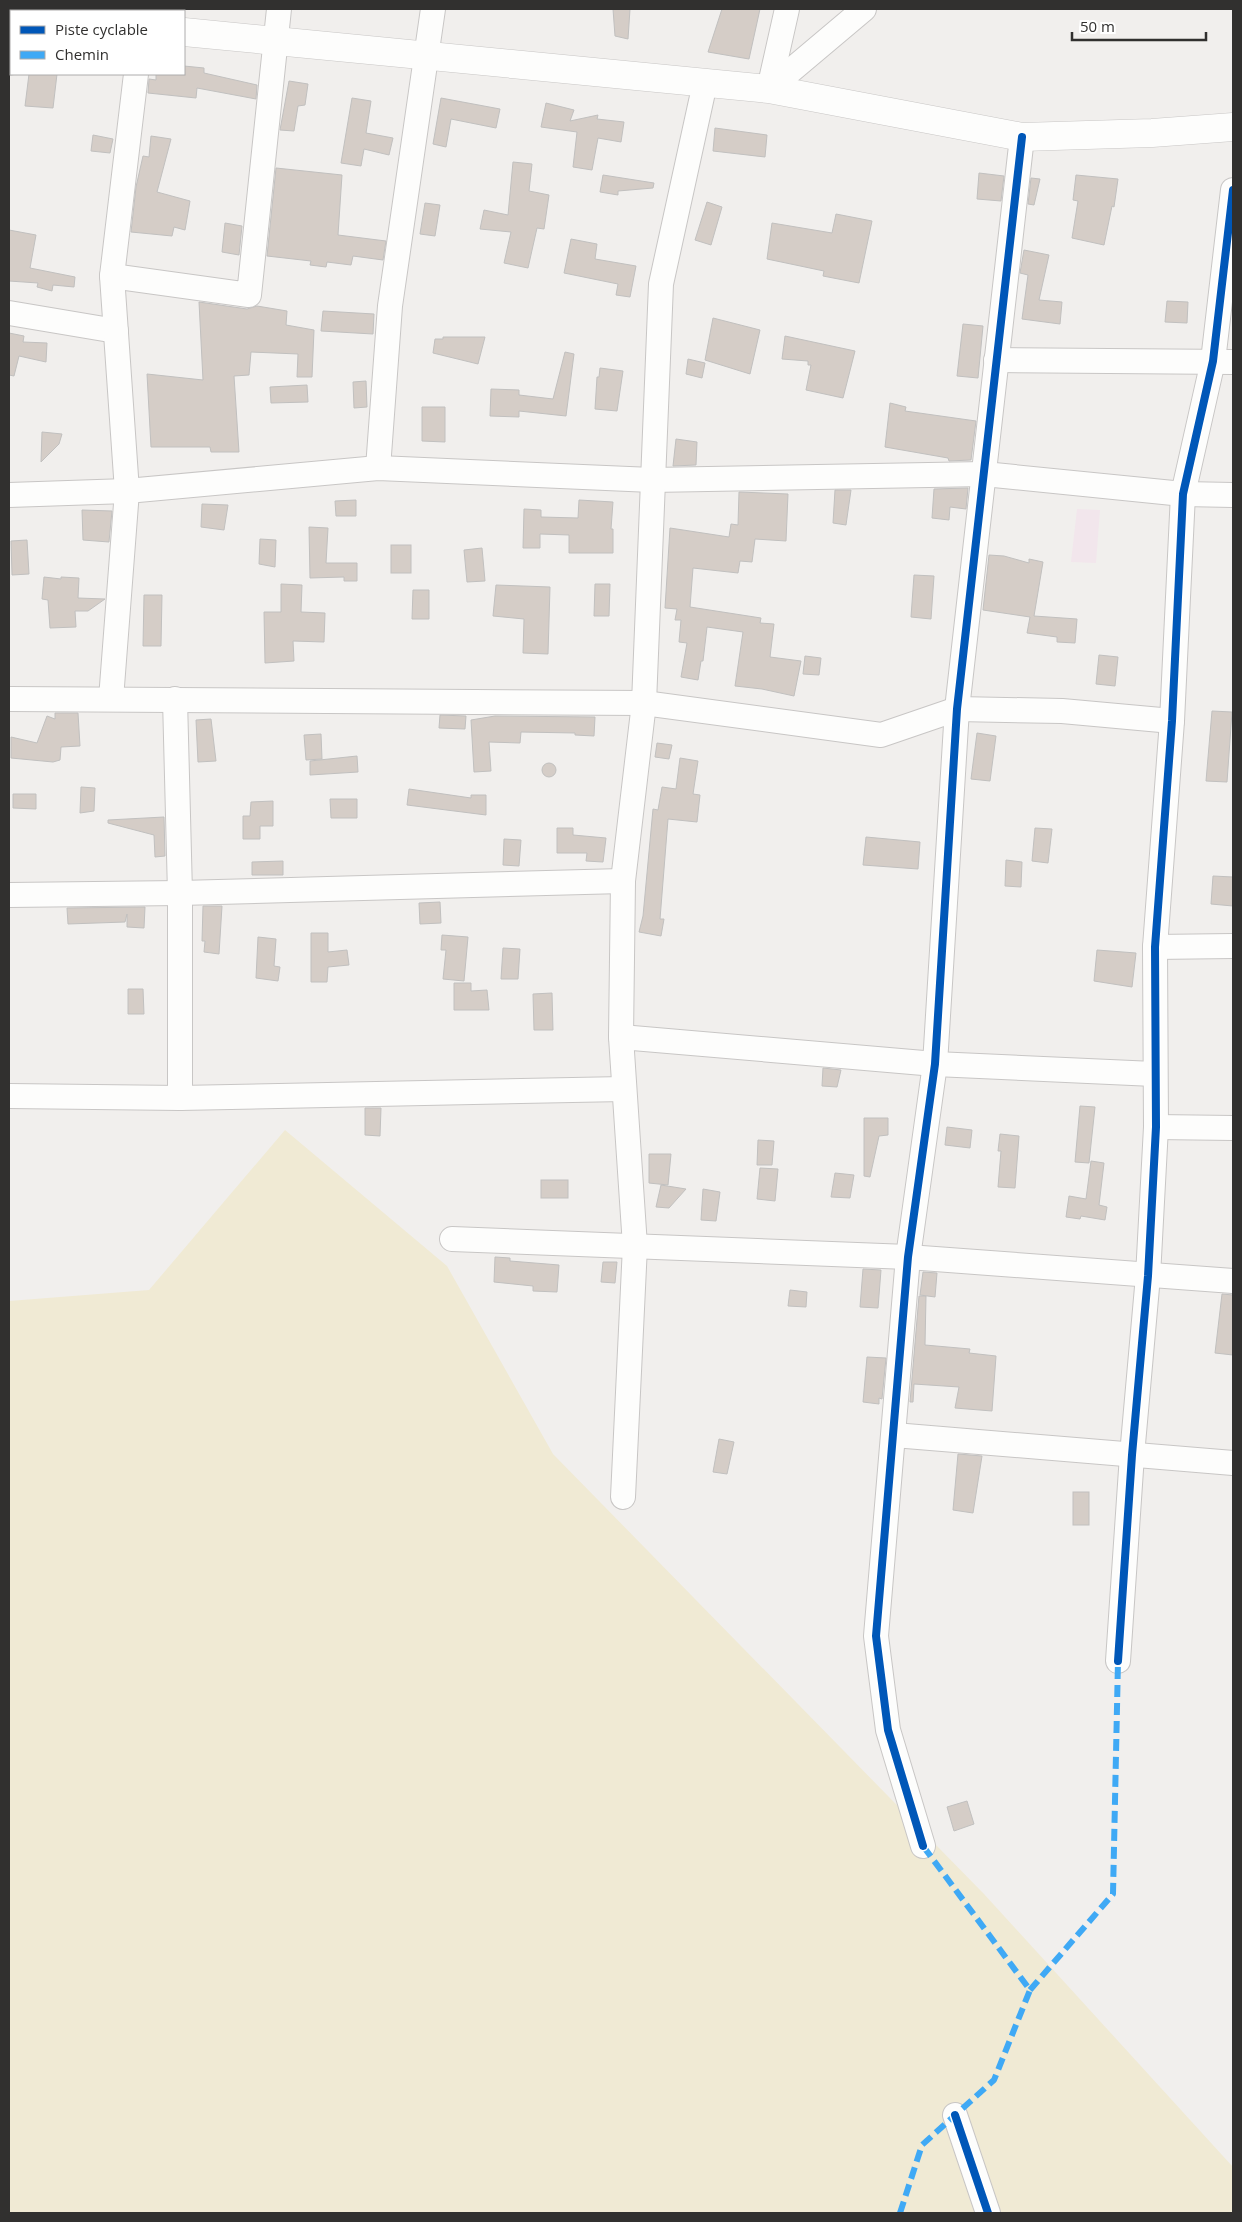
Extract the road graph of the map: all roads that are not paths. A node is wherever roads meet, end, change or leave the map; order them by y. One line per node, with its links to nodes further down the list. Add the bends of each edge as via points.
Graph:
1 (279, 9): 6 (street)
2 (433, 9): 7 (street)
3 (787, 9): 10 (street)
4 (864, 9): 10 (street)
5 (185, 32): 6 (main road)
6 (274, 39): 7 (main road); 14 (street, via 249,296)
7 (428, 56): 9 (main road); 19 (street, via 390,306)
8 (136, 75): 14 (street)
9 (706, 83): 10 (main road); 21 (street, via 661,284)
10 (769, 89): 12 (main road)
11 (1233, 127): 12 (main road)
12 (1022, 137): 17 (street)
13 (1233, 190): 18 (street)
14 (112, 276): 16 (street)
15 (9, 313): 16 (street)
16 (116, 331): 22 (street)
17 (996, 360): 18 (street); 20 (street)
18 (1223, 361): 23 (street)
19 (378, 468): 21 (street); 22 (street)
20 (984, 474): 21 (street); 23 (street); 30 (street)
21 (652, 480): 29 (street)
22 (127, 491): 24 (street); 27 (street)
23 (1183, 494): 25 (street); 31 (street)
24 (9, 495)
25 (1233, 495)
26 (9, 699): 27 (street)
27 (111, 699): 28 (street)
28 (175, 699): 29 (street); 33 (street)
29 (644, 703): 30 (street, via 881,736); 32 (street)
30 (957, 709): 31 (street, via 1062,711); 38 (street)
31 (1172, 721): 35 (street)
32 (623, 881): 33 (street); 37 (street)
33 (180, 893): 34 (street); 42 (street)
34 (9, 895)
35 (1155, 946): 36 (street); 39 (street)
36 (1233, 946)
37 (621, 1037): 38 (street); 40 (street)
38 (935, 1064): 39 (street); 47 (street)
39 (1154, 1074): 43 (street)
40 (624, 1089): 42 (street); 46 (street)
41 (9, 1096): 42 (street)
42 (180, 1098)
43 (1156, 1127): 44 (street); 48 (street)
44 (1233, 1128)
45 (452, 1239): 46 (street)
46 (635, 1246): 47 (street); 53 (street)
47 (908, 1257): 48 (street); 50 (street)
48 (1148, 1276): 49 (street); 51 (street)
49 (1233, 1281)
50 (894, 1435): 51 (street); 55 (street, via 876,1636 888,1730)
51 (1132, 1455): 52 (street); 54 (street)
52 (1233, 1462)
53 (623, 1497)
54 (1118, 1661)
55 (923, 1846)
56 (955, 2115): 57 (street)
57 (988, 2213)

